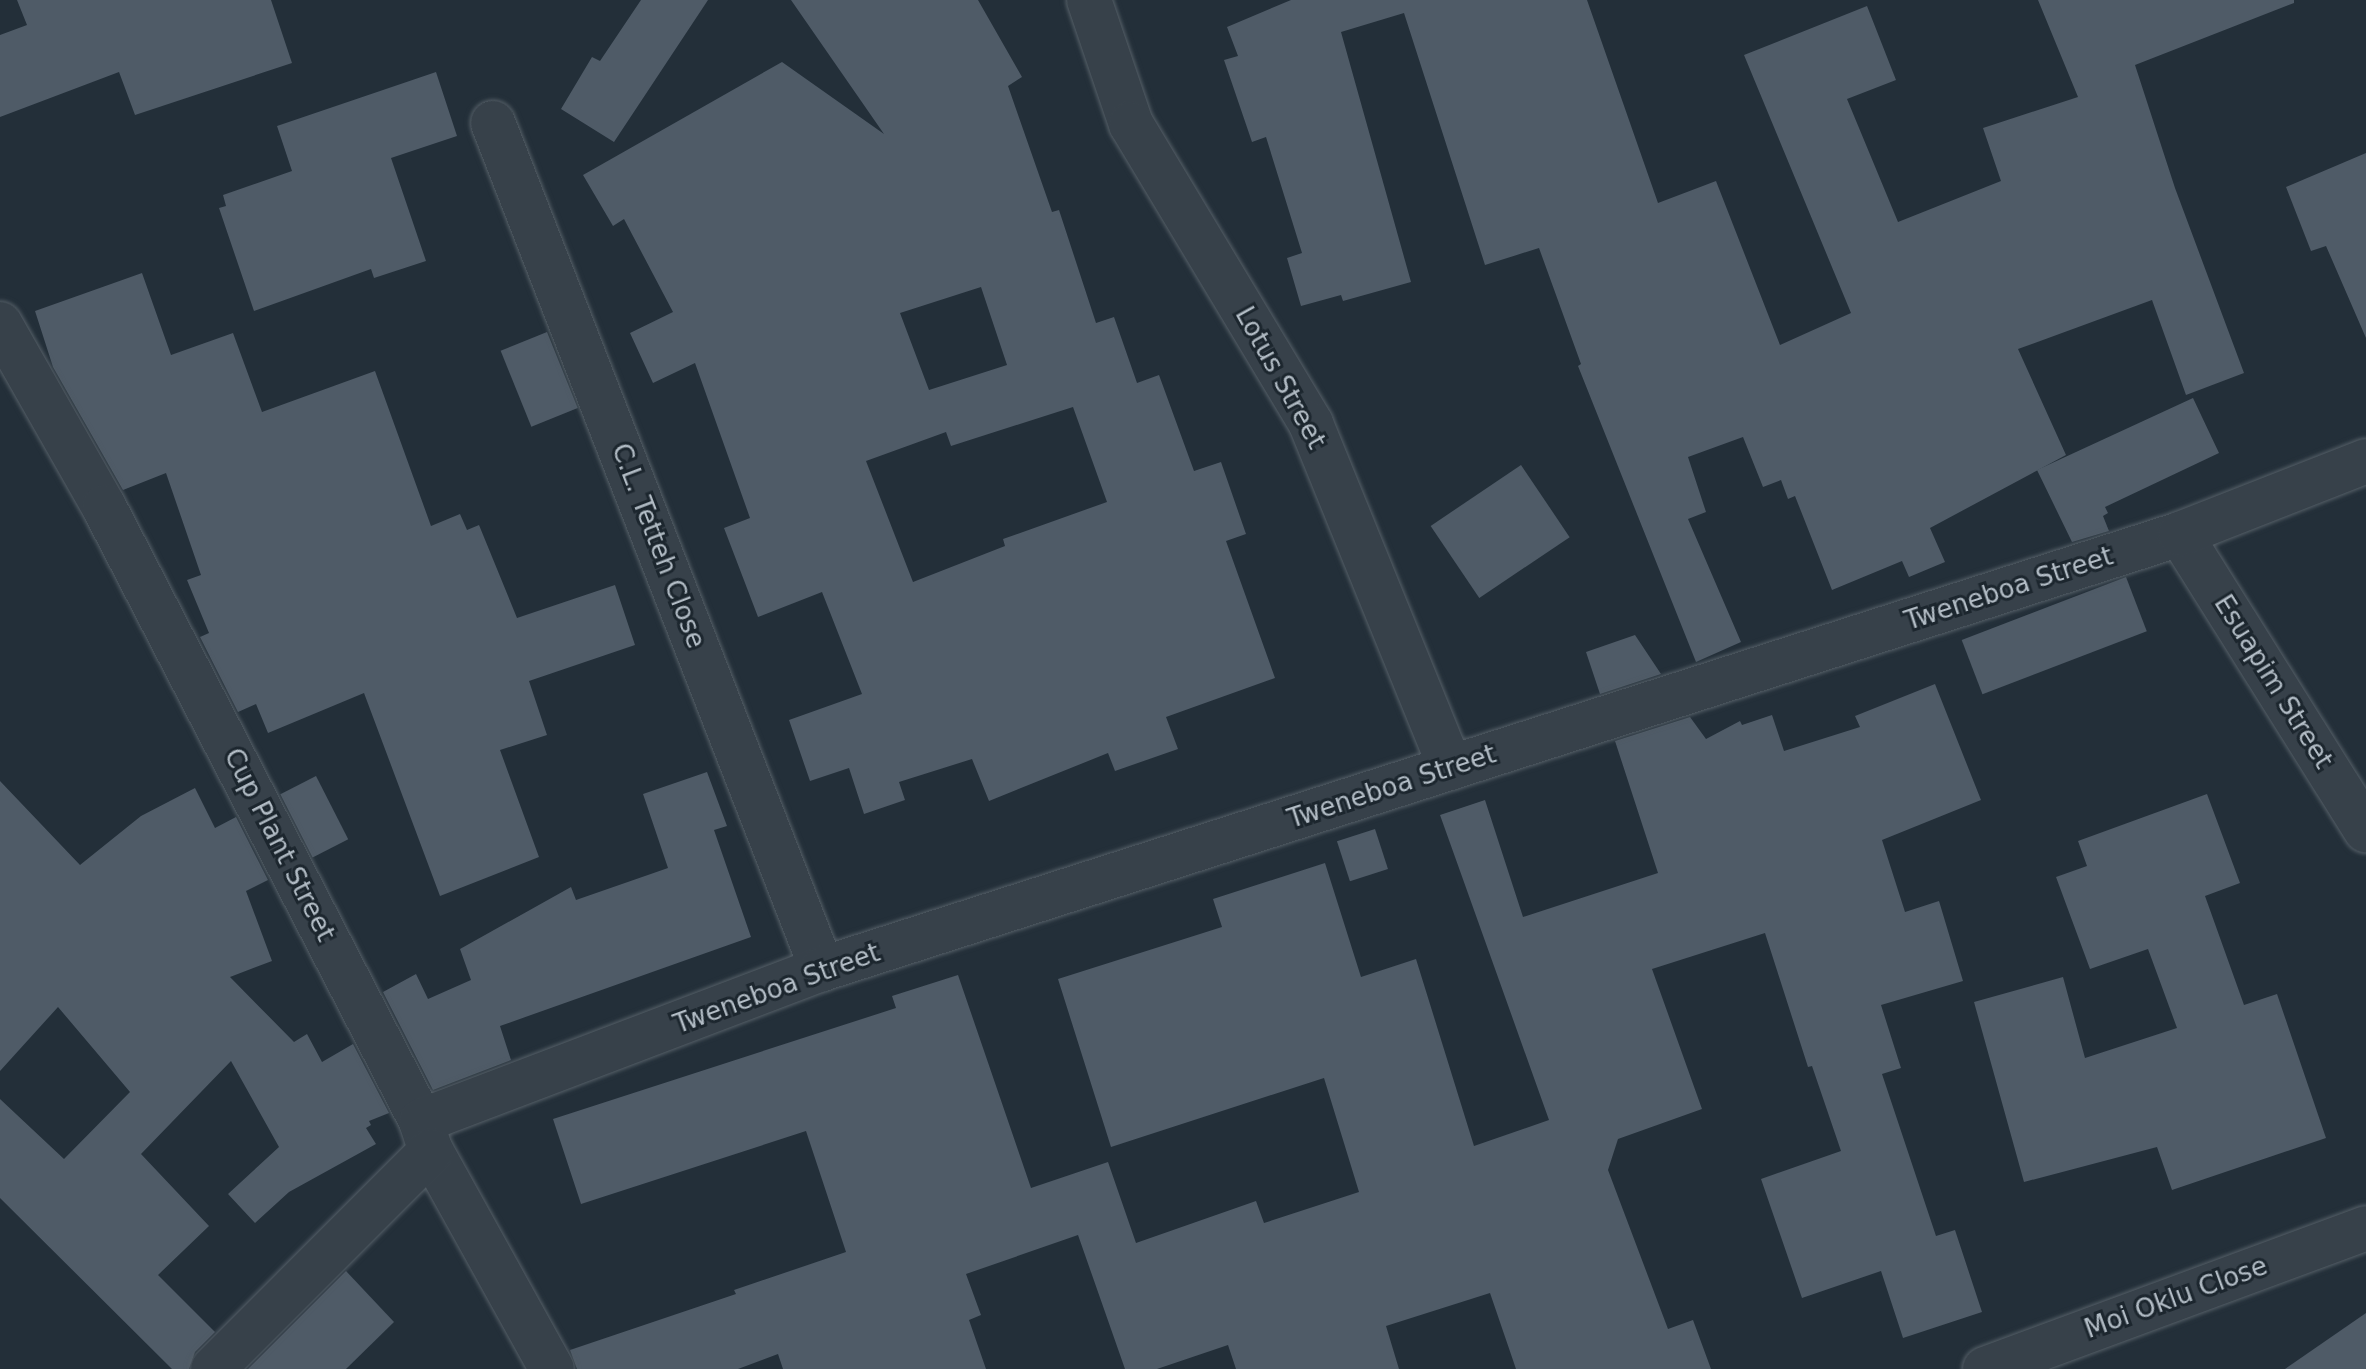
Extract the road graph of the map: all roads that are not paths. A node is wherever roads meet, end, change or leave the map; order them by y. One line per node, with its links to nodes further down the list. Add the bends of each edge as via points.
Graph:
1 (1089, 0): 6 (street, Lotus Street, via 1131,124 1311,424)
2 (493, 123): 8 (street, C.L. Tetteh Close)
3 (0, 324): 9 (street, Cup Plant Street, via 111,521)
4 (2366, 461): 5 (street, Tweneboa Street)
5 (2180, 534): 6 (street, Tweneboa Street); 7 (street, Esuapim Street)
6 (1451, 768): 8 (street, Tweneboa Street)
7 (2366, 830)
8 (822, 969): 9 (street, Tweneboa Street)
9 (426, 1136): 11 (street); 12 (street, Cup Plant Street)
10 (2366, 1228): 13 (street, Moi Oklu Close)
11 (213, 1369)
12 (552, 1369)
13 (1985, 1369)

